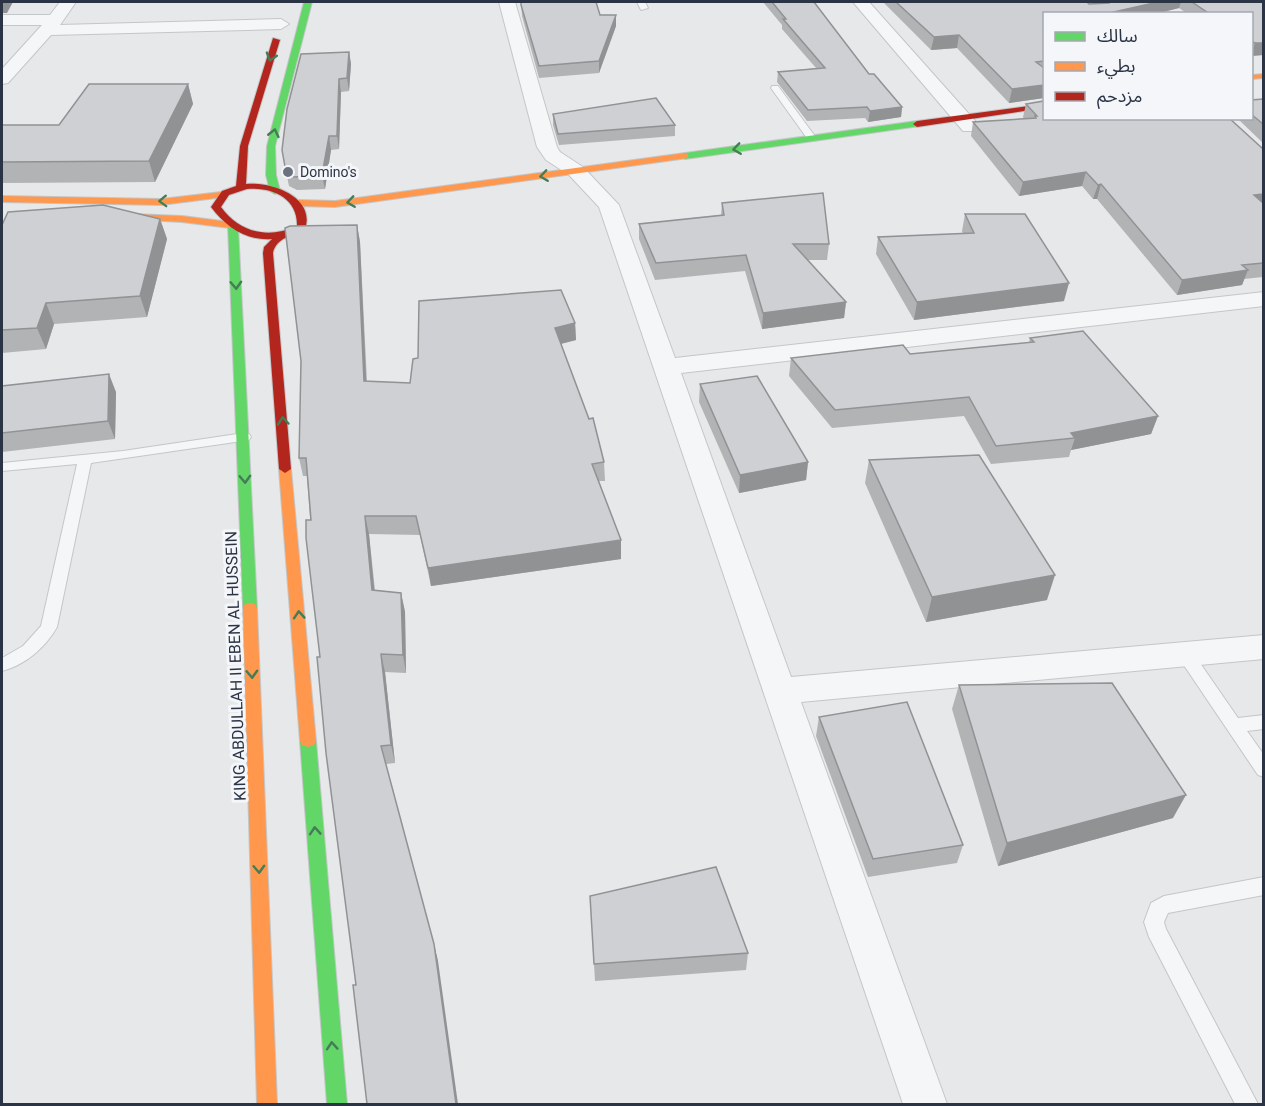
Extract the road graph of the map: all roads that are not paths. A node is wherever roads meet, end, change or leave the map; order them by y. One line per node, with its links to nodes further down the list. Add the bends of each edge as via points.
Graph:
1 (68, 2): 7 (street)
2 (308, 2): 16 (main road, one-way to 2, via 271,146)
3 (507, 2): 14 (street, via 547,147)
4 (861, 2): 12 (street)
5 (284, 16): 7 (street); 15 (main road, one-way to 15, via 244,146)
6 (2, 20): 7 (street)
7 (51, 25): 8 (street)
8 (2, 79)
9 (775, 88): 13 (lane)
10 (1043, 106): 12 (main road)
11 (1043, 116): 12 (main road)
12 (966, 122): 13 (main road); 14 (main road)
13 (812, 139): 14 (main road, one-way to 14)
14 (582, 177): 19 (main road, one-way to 19, via 335,204); 21 (main road); 25 (street, via 609,205)
15 (241, 187): 16 (main road); 17 (main road)
16 (274, 191): 19 (main road)
17 (221, 195): 18 (main road, one-way to 18, via 161,202); 22 (main road, via 216,207)
18 (2, 199)
19 (299, 203): 23 (main road, via 307,225)
20 (96, 216): 22 (main road)
21 (329, 218)
22 (232, 225): 23 (main road, via 262,236); 26 (main road, KING ABDULLAH II EBEN AL HUSSEIN, one-way to 26)
23 (280, 237): 38 (main road, one-way to 23, via 268,253)
24 (1263, 299): 25 (street)
25 (665, 367): 32 (street)
26 (244, 437): 27 (lane); 37 (main road, KING ABDULLAH II EBEN AL HUSSEIN, one-way to 37)
27 (85, 459): 28 (lane); 31 (lane, via 49,627 40,642)
28 (2, 467)
29 (1263, 647): 30 (street)
30 (1185, 654): 32 (street); 34 (lane)
31 (2, 665)
32 (779, 691): 39 (street)
33 (1263, 722): 34 (lane)
34 (1234, 725): 35 (lane)
35 (1263, 770)
36 (1263, 886): 40 (lane, via 1164,905 1158,909 1154,922)
37 (267, 1104)
38 (337, 1104)
39 (925, 1104)
40 (1247, 1104)

